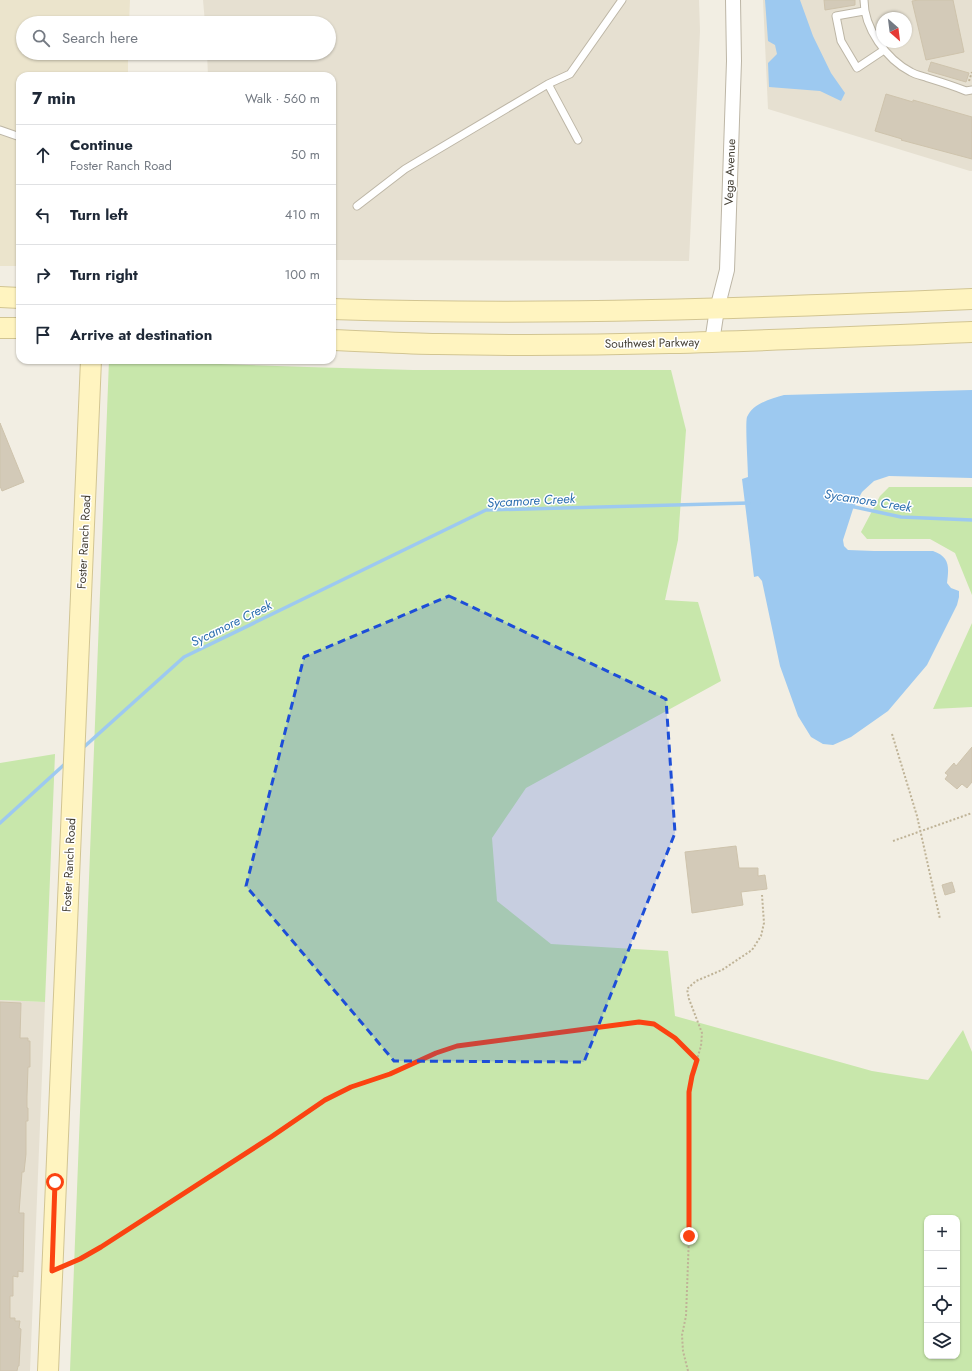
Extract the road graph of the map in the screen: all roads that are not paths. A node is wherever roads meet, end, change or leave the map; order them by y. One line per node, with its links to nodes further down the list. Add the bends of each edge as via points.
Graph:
1 (622, 0): 6 (lane, via 570,74)
2 (733, 0): 16 (street, Vega Avenue, via 734,61 727,270)
3 (864, 0): 4 (lane)
4 (864, 11): 5 (lane, via 871,30); 5 (lane, via 836,16 841,41 857,68)
5 (884, 50): 7 (lane, via 910,72 966,91)
6 (548, 84): 10 (lane); 11 (lane, via 404,169)
7 (972, 90)
8 (0, 130): 9 (lane)
9 (16, 136)
10 (578, 140)
11 (357, 206)
12 (0, 298): 13 (main road)
13 (16, 298)
14 (972, 299): 16 (main road)
15 (336, 309): 16 (main road, via 556,312)
16 (717, 309): 21 (street, Vega Avenue)
17 (0, 328): 18 (main road)
18 (16, 328)
19 (972, 332): 21 (main road, Southwest Parkway)
20 (336, 340): 21 (main road, Southwest Parkway, via 540,345)
21 (712, 342)
22 (90, 364): 23 (main road, Foster Ranch Road)
23 (48, 1371)

